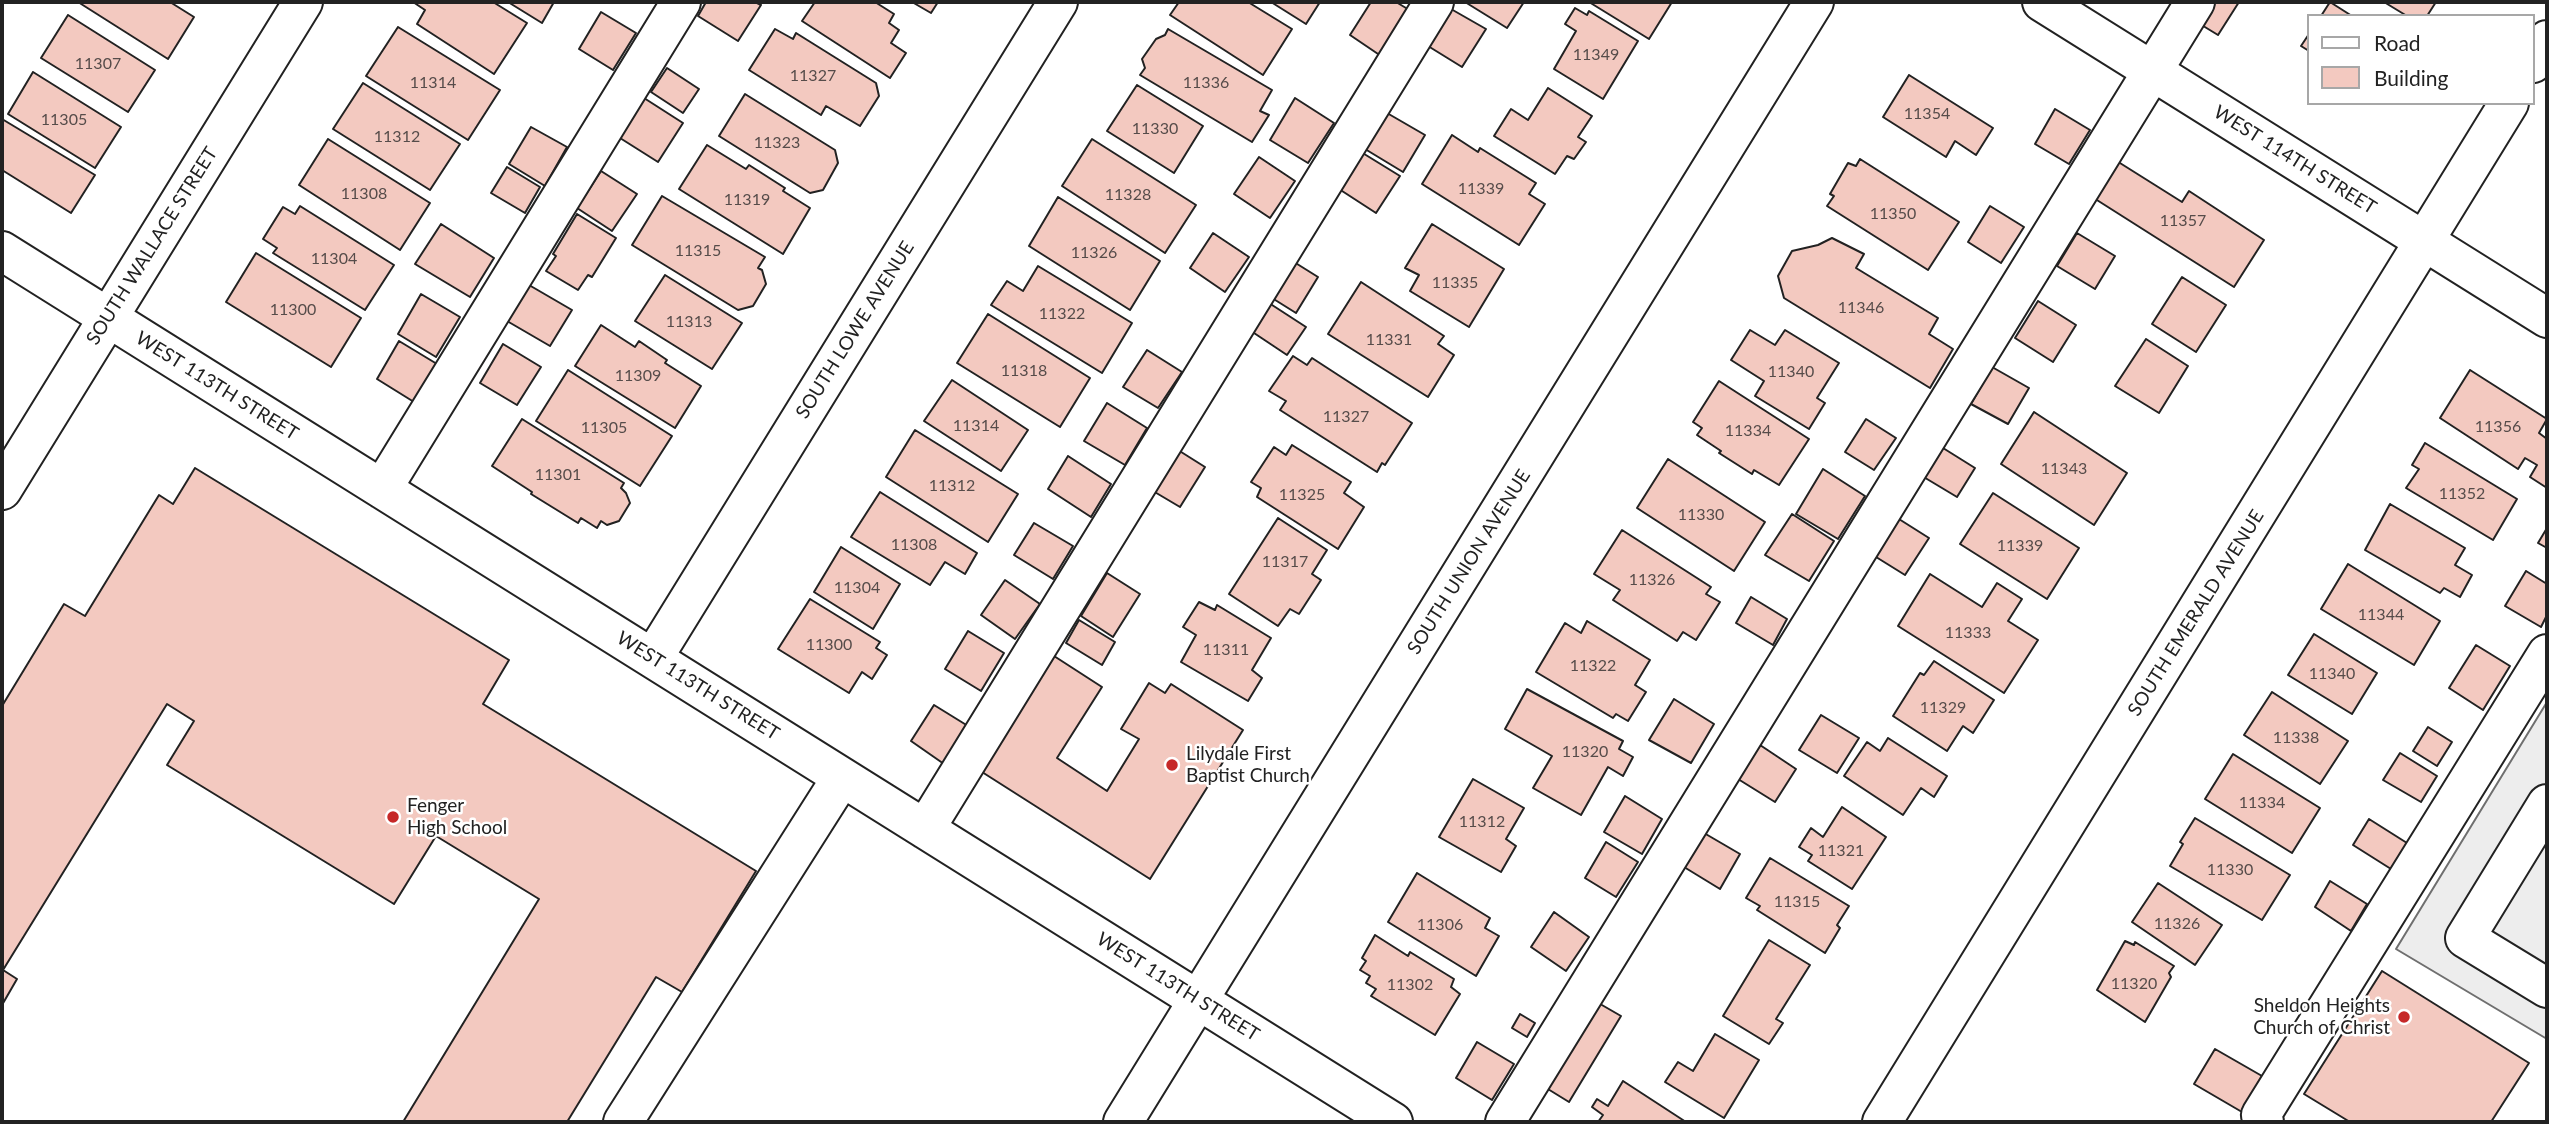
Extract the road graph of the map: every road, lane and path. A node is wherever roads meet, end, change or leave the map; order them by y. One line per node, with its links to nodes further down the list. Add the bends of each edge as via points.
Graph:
1 (303, 2): 14 (street, SOUTH WALLACE STREET)
2 (681, 2): 16 (street)
3 (1058, 2): 19 (street, SOUTH LOWE AVENUE)
4 (1434, 2): 22 (street)
5 (1814, 2): 24 (street, SOUTH UNION AVENUE)
6 (2042, 2): 10 (street, WEST 114TH STREET)
7 (2195, 2): 10 (street)
8 (2547, 40): 9 (street)
9 (2535, 60)
10 (2152, 71): 12 (street, WEST 114TH STREET); 28 (street)
11 (2508, 105): 12 (street, SOUTH EMERALD AVENUE)
12 (2425, 241): 15 (street, WEST 114TH STREET); 29 (street, SOUTH EMERALD AVENUE)
13 (2, 251): 14 (street, WEST 113TH STREET)
14 (108, 317): 16 (street, WEST 113TH STREET); 17 (street, SOUTH WALLACE STREET)
15 (2547, 318)
16 (382, 489): 19 (street, WEST 113TH STREET)
17 (2, 490)
18 (2547, 654): 30 (street, via 2261,1115)
19 (653, 658): 20 (street, WEST 113TH STREET)
20 (842, 777): 22 (street, WEST 113TH STREET); 25 (street, via 777,903)
21 (2547, 804): 23 (street, via 2465,937)
22 (925, 829): 24 (street, WEST 113TH STREET)
23 (2547, 988)
24 (1198, 1000): 26 (street, SOUTH UNION AVENUE); 27 (street, WEST 113TH STREET)
25 (635, 1118)
26 (1123, 1122)
27 (1393, 1122)
28 (1505, 1122)
29 (1882, 1122)
30 (2264, 1122)

